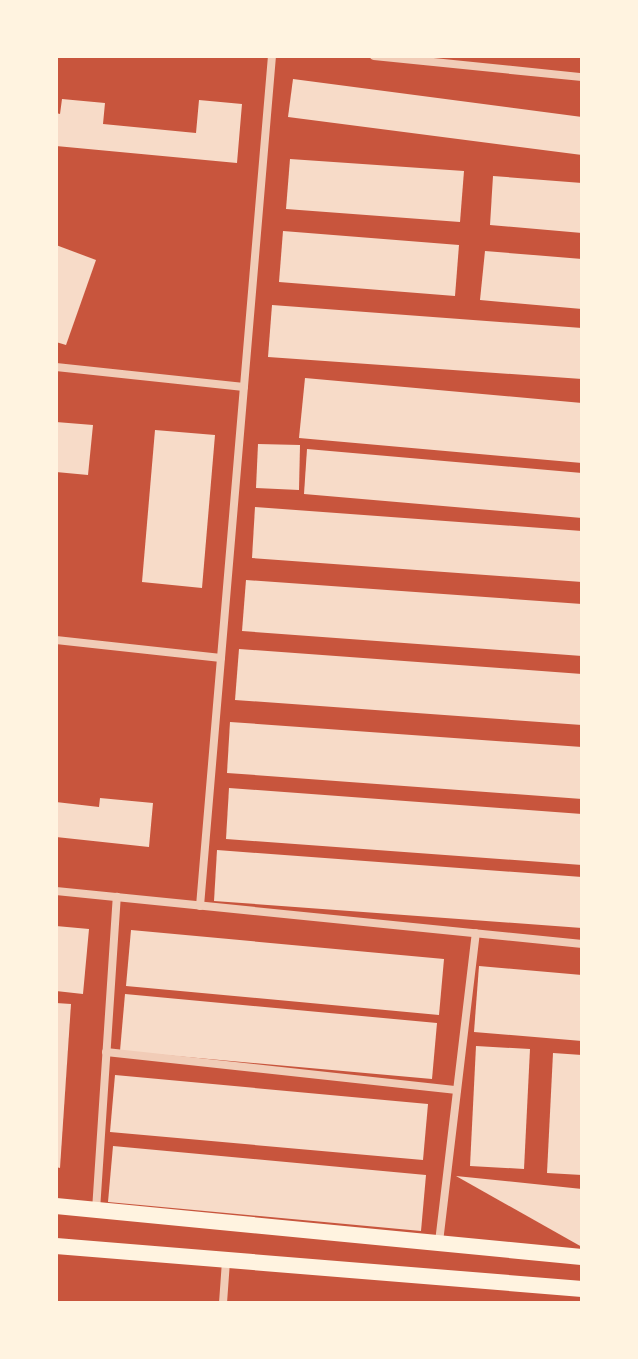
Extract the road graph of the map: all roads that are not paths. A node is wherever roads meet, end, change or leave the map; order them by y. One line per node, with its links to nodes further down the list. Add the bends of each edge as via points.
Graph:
1 (272, 56): 5 (street)
2 (374, 56): 3 (street)
3 (582, 77)
4 (56, 367): 5 (street)
5 (244, 387): 7 (street)
6 (56, 640): 7 (street)
7 (221, 658): 10 (street)
8 (56, 891): 9 (street)
9 (117, 897): 10 (street); 13 (street)
10 (200, 906): 11 (street)
11 (476, 933): 12 (street); 14 (street)
12 (582, 944)
13 (106, 1052): 14 (street); 16 (street)
14 (457, 1090): 17 (street)
15 (56, 1206): 16 (main road)
16 (96, 1210): 17 (main road)
17 (439, 1243): 19 (main road)
18 (56, 1246): 20 (main road)
19 (582, 1257)
20 (226, 1261): 21 (main road); 22 (street)
21 (582, 1289)
22 (223, 1303)

